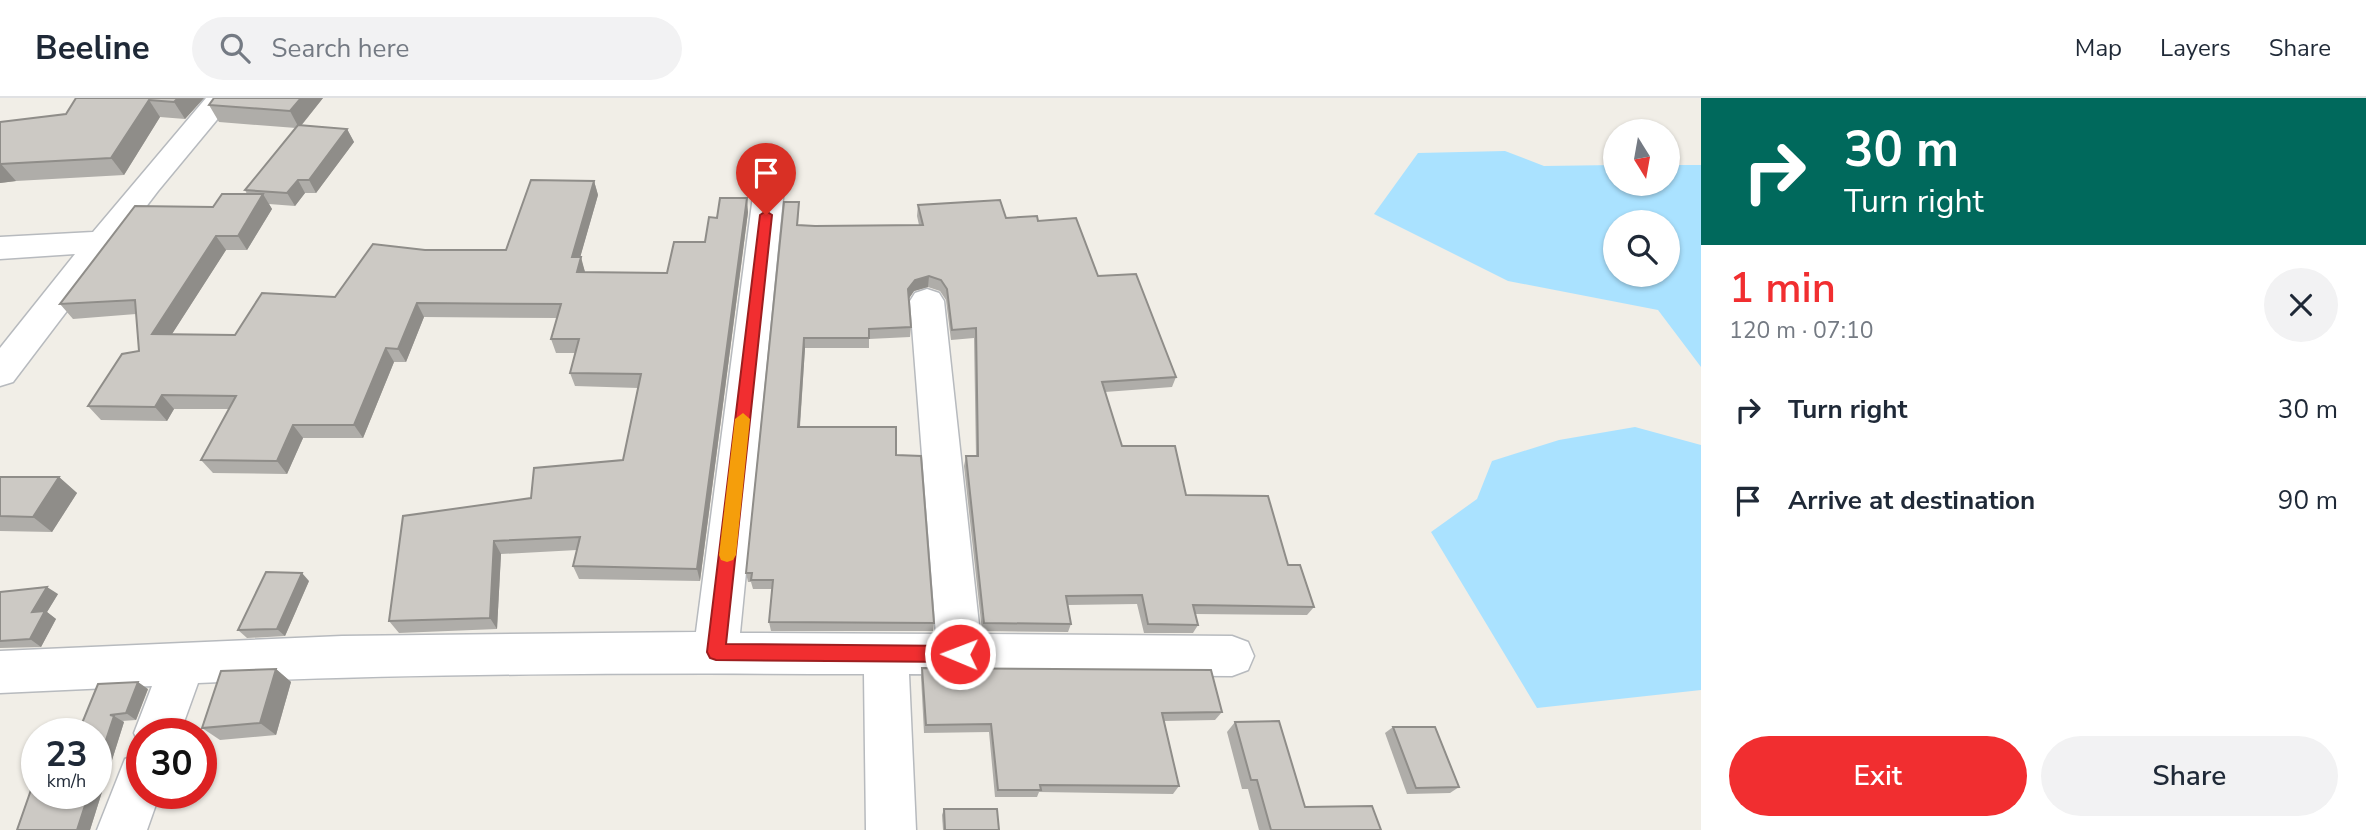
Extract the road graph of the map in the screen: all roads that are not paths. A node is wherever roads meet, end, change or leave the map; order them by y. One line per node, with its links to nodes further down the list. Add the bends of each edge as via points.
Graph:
1 (221, 98): 3 (street)
2 (769, 188): 7 (street)
3 (101, 242): 4 (street); 6 (street)
4 (0, 248)
5 (927, 300): 9 (street)
6 (0, 373)
7 (716, 652): 8 (street); 11 (street)
8 (886, 653): 9 (street); 16 (street)
9 (960, 654): 10 (street)
10 (1232, 656)
11 (183, 663): 12 (street); 13 (street)
12 (0, 672)
13 (163, 718)
14 (130, 809): 15 (street)
15 (122, 830)
16 (891, 830)

